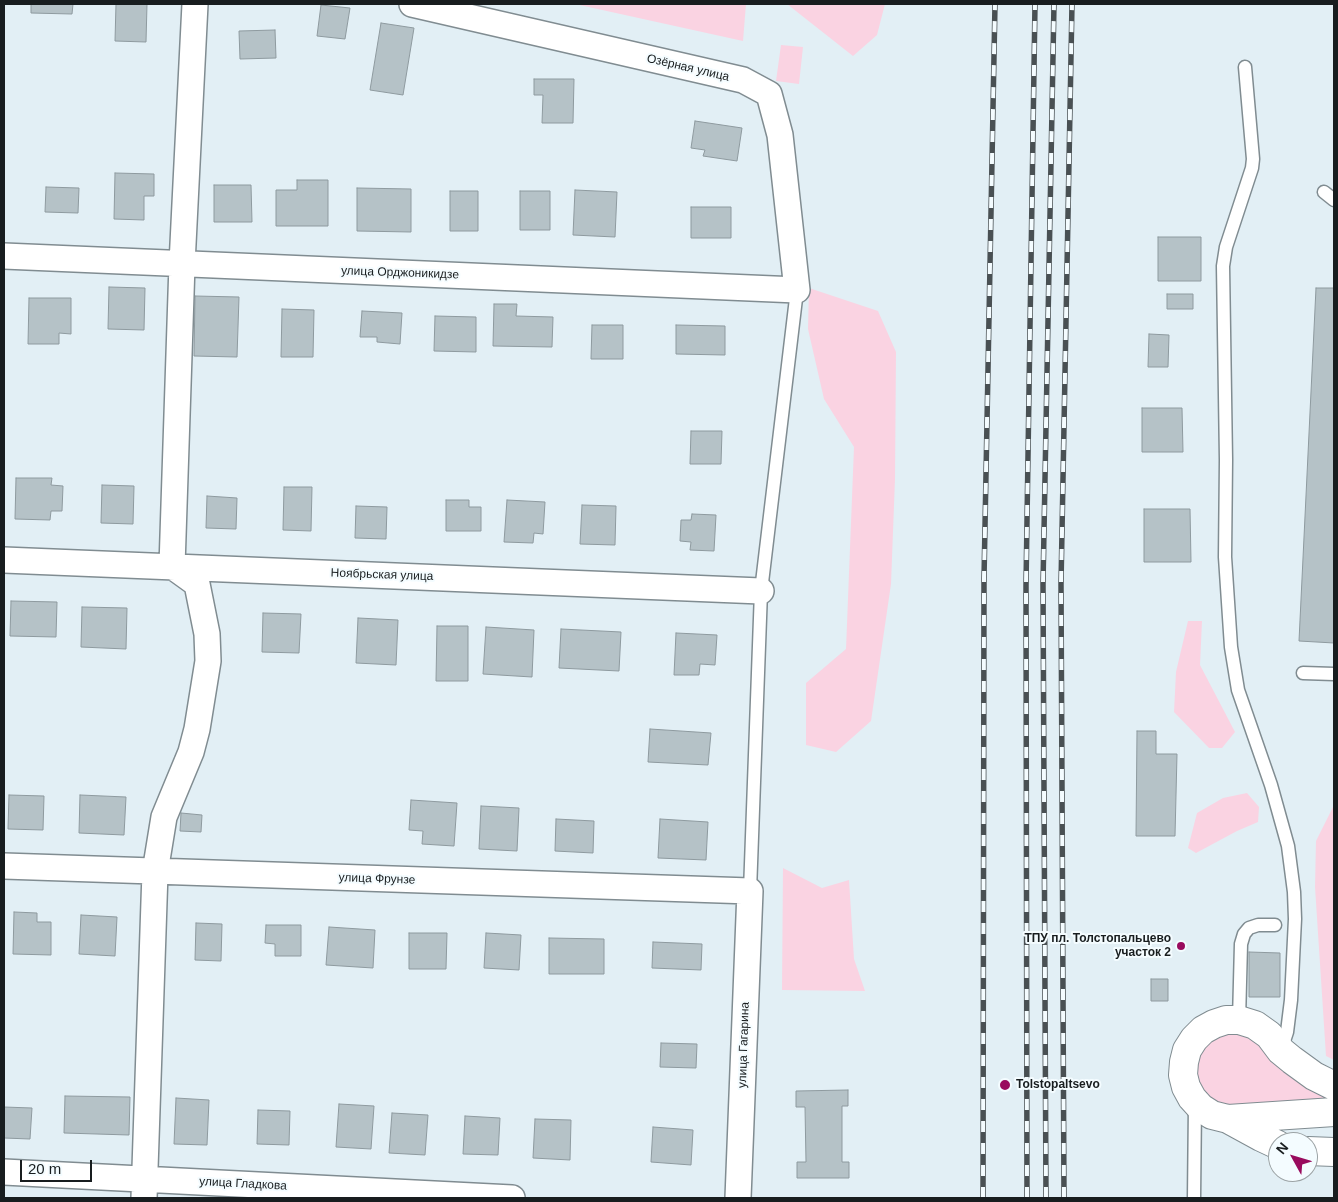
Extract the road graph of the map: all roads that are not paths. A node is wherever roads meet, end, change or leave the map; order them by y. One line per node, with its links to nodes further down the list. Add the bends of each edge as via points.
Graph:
1 (195, 4): 5 (street)
2 (412, 4): 6 (street, Озёрная улица, via 743,80 768,94 780,135)
3 (1245, 67): 17 (lane, via 1253,159 1223,266 1226,557 1231,647 1238,690 1288,846 1294,892 1291,1000)
4 (4, 256): 5 (street, улица Орджоникидзе)
5 (182, 264): 6 (street, улица Орджоникидзе); 8 (street)
6 (797, 290): 9 (lane)
7 (4, 560): 8 (street, Ноябрьская улица)
8 (172, 566): 9 (street, Ноябрьская улица); 13 (street, via 198,584 208,661 193,744 164,817)
9 (761, 591): 14 (lane)
10 (1303, 673): 11 (lane)
11 (1334, 674)
12 (4, 866): 13 (street, улица Фрунзе)
13 (155, 872): 14 (street, улица Фрунзе); 26 (street)
14 (750, 891): 28 (street, улица Гагарина)
15 (1275, 925): 16 (lane, via 1249,928 1240,944)
16 (1239, 1020): 17 (street, via 1262,1029); 19 (street, via 1226,1020 1208,1027 1187,1050 1184,1075 1186,1087)
17 (1281, 1051): 18 (street, via 1314,1076)
18 (1334, 1086)
19 (1195, 1102): 21 (street, via 1212,1115); 29 (lane)
20 (1334, 1112): 21 (street)
21 (1228, 1119): 22 (street)
22 (1268, 1140)
23 (1318, 1151): 24 (street)
24 (1334, 1152)
25 (4, 1172): 26 (street, улица Гладкова)
26 (144, 1188): 27 (street, улица Гладкова)
27 (512, 1198)
28 (738, 1198)
29 (1194, 1198)

